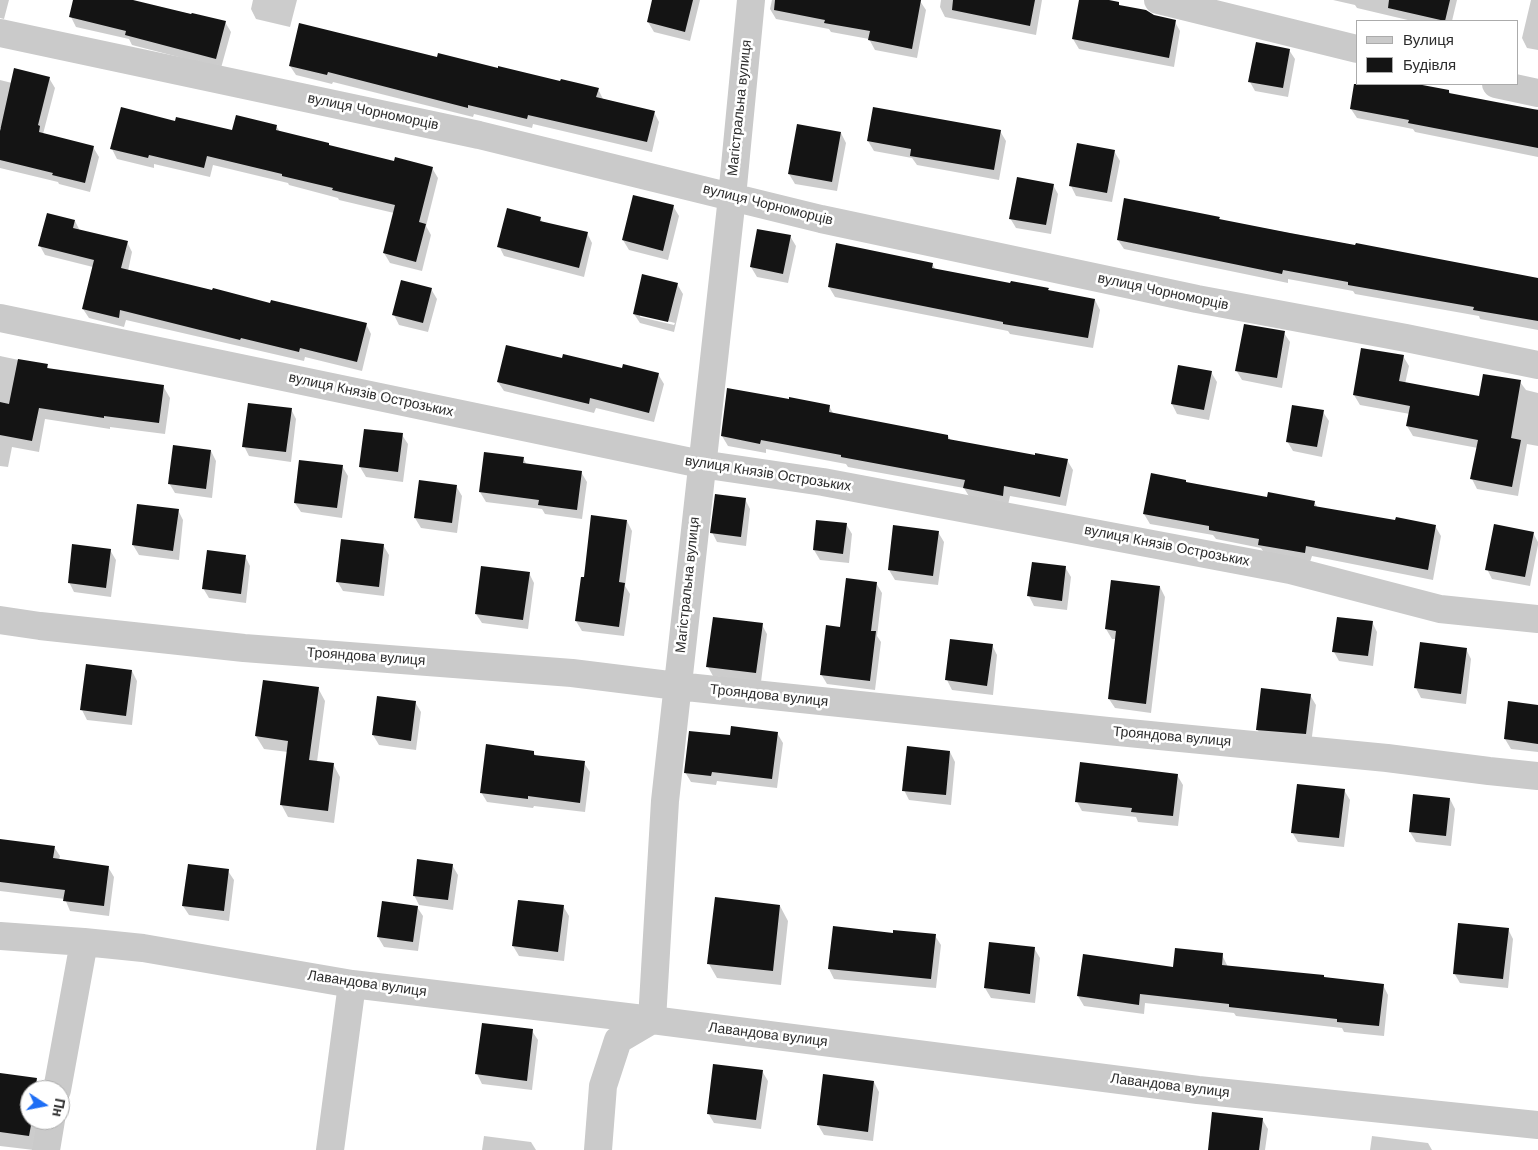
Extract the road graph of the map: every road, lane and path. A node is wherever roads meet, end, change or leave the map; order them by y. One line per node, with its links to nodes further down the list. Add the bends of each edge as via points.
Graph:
1 (751, 0): 7 (street, Магістральна вулиця)
2 (1158, 0): 4 (street)
3 (0, 33): 7 (street, вулиця Чорноморців, via 479,135)
4 (1356, 49)
5 (1501, 85): 6 (street)
6 (1538, 93)
7 (732, 197): 9 (street, вулиця Чорноморців, via 1187,297); 10 (street, Магістральна вулиця)
8 (0, 318): 10 (street, вулиця Князів Острозьких)
9 (1538, 365)
10 (701, 464): 11 (street, вулиця Князів Острозьких, via 843,486 1290,570 1440,609); 13 (street, Магістральна вулиця)
11 (1538, 619)
12 (0, 620): 13 (street, Трояндова вулиця, via 244,648 572,673)
13 (677, 686): 14 (street, Трояндова вулиця); 18 (street, Магістральна вулиця, via 665,801)
14 (1538, 776)
15 (0, 936): 16 (street, Лавандова вулиця)
16 (84, 942): 17 (street, Лавандова вулиця, via 143,948); 19 (street)
17 (352, 984): 18 (street, Лавандова вулиця); 23 (street)
18 (652, 1020): 20 (street, Лавандова вулиця, via 1198,1090); 24 (street, via 618,1040 603,1086)
19 (59, 1080)
20 (1538, 1125)
21 (49, 1130): 22 (street)
22 (46, 1150)
23 (330, 1150)
24 (598, 1150)

